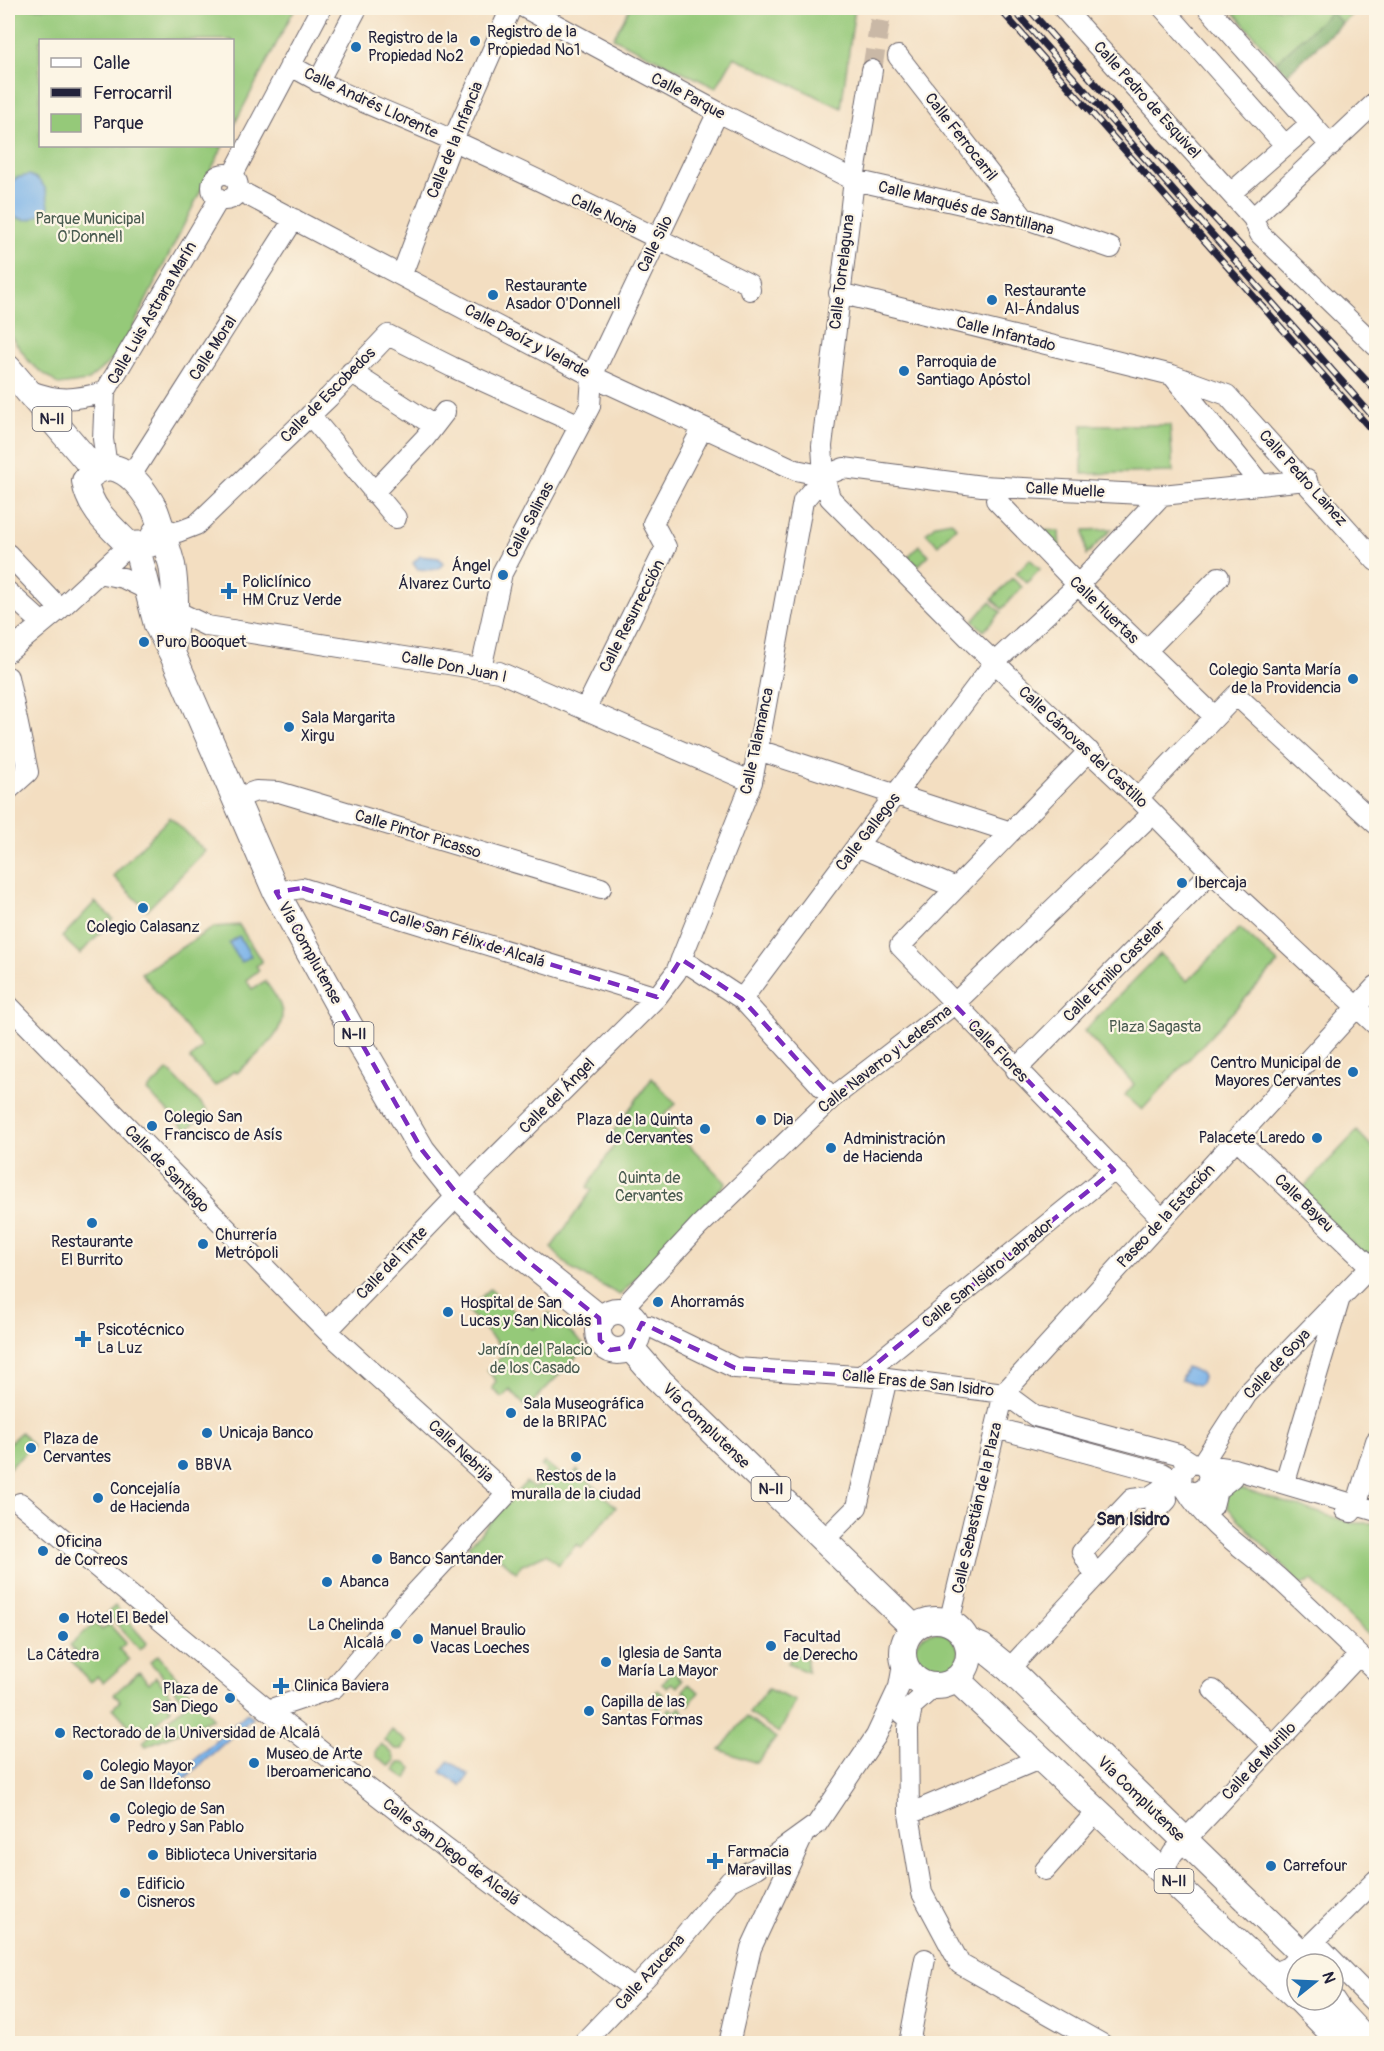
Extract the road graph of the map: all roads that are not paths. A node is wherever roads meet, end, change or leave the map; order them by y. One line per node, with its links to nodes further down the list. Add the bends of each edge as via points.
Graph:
1 (321, 8): 9 (street)
2 (357, 8): 11 (street)
3 (511, 8): 15 (street, Calle de la Infancia)
4 (525, 8): 13 (street, Calle Parque)
5 (1063, 8): 20 (street, Calle Pedro de Esquivel)
6 (1163, 8): 16 (street)
7 (1209, 8): 14 (street)
8 (898, 56): 21 (street, Calle Ferrocarril)
9 (290, 65): 11 (street, Calle Andrés Llorente); 19 (street)
10 (872, 70): 18 (street, Calle Torrelaguna)
11 (318, 82): 15 (street, Calle Andrés Llorente)
12 (1377, 102): 17 (street)
13 (718, 112): 18 (street, Calle Parque); 24 (street, Calle Silo)
14 (1311, 123): 16 (street); 17 (street)
15 (453, 140): 24 (street, Calle Noria); 26 (street, Calle de la Infancia)
16 (1285, 145): 20 (street)
17 (1332, 146): 22 (street)
18 (854, 180): 21 (street, Calle Marqués de Santillana); 28 (street, Calle Torrelaguna)
19 (235, 183): 23 (street, Calle Daoíz y Velarde); 35 (street, Calle Luis Astrana Marín, via 232,198 219,199)
20 (1231, 193): 22 (street, Calle Pedro de Esquivel)
21 (1024, 218): 25 (street, Calle Marqués de Santillana)
22 (1253, 218): 29 (street, Calle Pedro de Esquivel, via 1260,234)
23 (294, 219): 26 (street, Calle Daoíz y Velarde); 40 (street, Calle Moral)
24 (657, 240): 27 (street, Calle Noria, via 749,284); 33 (street, Calle Silo)
25 (1111, 248)
26 (402, 274): 33 (street, Calle Daoíz y Velarde)
27 (750, 290)
28 (839, 293): 32 (street, Calle Infantado); 41 (street, Calle Torrelaguna, via 822,446)
29 (1377, 346)
30 (8, 368): 34 (main road, N-II)
31 (351, 372): 37 (street, Calle de Escobedos); 38 (street, Calle de Escobedos, via 388,335); 44 (street, via 439,419)
32 (1172, 375): 36 (street, Calle Infantado); 43 (street)
33 (592, 376): 38 (street, Calle Salinas, via 590,406); 39 (street, Calle Daoíz y Velarde)
34 (18, 391): 35 (street, via 71,400); 40 (main road, N-II)
35 (105, 392): 40 (street, Calle Luis Astrana Marín)
36 (1227, 395): 42 (street, Calle Pedro Lainez)
37 (309, 415): 44 (street); 48 (street, Calle de Escobedos, via 196,525 178,532)
38 (580, 425): 64 (street, Calle Salinas, via 502,573)
39 (702, 429): 41 (street, Calle Daoíz y Velarde, via 796,470); 66 (street, Calle Resurrección, via 653,523 666,547)
40 (104, 474): 48 (main road, Vía Complutense, via 156,510); 49 (main road, via 87,496 95,510)
41 (824, 476): 45 (street, Calle Muelle, via 844,468 982,486); 63 (street, Calle Cánovas del Castillo, via 830,498); 68 (street, Calle Talamanca, via 803,501)
42 (1307, 480): 43 (street, Calle Muelle); 51 (street, Calle Pedro Lainez)
43 (1261, 485): 45 (street, Calle Muelle)
44 (373, 493): 47 (street)
45 (1162, 495): 54 (street, Calle Gallegos)
46 (996, 500): 54 (street, Calle Huertas)
47 (396, 519)
48 (159, 528): 49 (main road, via 149,544); 58 (main road, Vía Complutense / N-II, via 171,563)
49 (132, 545): 52 (street); 55 (main road, Vía Complutense / N-II)
50 (8, 554): 57 (street)
51 (1377, 561)
52 (98, 573): 55 (street, via 123,578); 57 (street)
53 (1219, 577): 60 (street)
54 (1078, 585): 60 (street, Calle Huertas); 63 (street, Calle Gallegos)
55 (148, 590): 62 (main road, Vía Complutense / N-II, via 157,625)
56 (8, 592): 59 (street)
57 (60, 609): 59 (street)
58 (176, 611): 62 (main road, Vía Complutense / N-II); 64 (street, Calle Don Juan I, via 207,626)
59 (42, 623): 61 (street)
60 (1146, 651): 67 (street, Calle Huertas)
61 (8, 652)
62 (172, 653): 74 (main road, Vía Complutense / N-II)
63 (994, 663): 69 (street, Calle Cánovas del Castillo); 72 (street, Calle Gallegos)
64 (481, 669): 66 (street, Calle Don Juan I, via 499,672)
65 (8, 677): 71 (street, via 28,772)
66 (586, 708): 70 (street, Calle Don Juan I)
67 (1214, 716): 73 (street); 76 (street, via 1236,695)
68 (758, 750): 70 (street, Calle Talamanca); 72 (street)
69 (1089, 751): 73 (street, Calle Cánovas del Castillo); 77 (street, Calle Flores)
70 (752, 782): 83 (street, Calle Talamanca)
71 (8, 790)
72 (898, 793): 77 (street); 78 (street, Calle Gallegos)
73 (1138, 798): 75 (street, Calle Cánovas del Castillo)
74 (234, 799): 80 (street, Calle Pintor Picasso, via 256,791 279,792); 82 (main road, Vía Complutense / N-II)
75 (1153, 813): 79 (street, Calle Cánovas del Castillo); 87 (street, Calle Navarro y Ledesma)
76 (1377, 824)
77 (1011, 832): 81 (street, Calle Flores)
78 (857, 846): 81 (street); 86 (street, Calle Gallegos)
79 (1211, 872): 89 (street, Calle Cánovas del Castillo); 91 (street, Calle Emilio Castelar)
80 (601, 888)
81 (956, 888): 87 (street, Calle Flores, via 900,946)
82 (276, 892): 85 (street, Calle San Félix de Alcalá, via 302,888); 95 (main road, Vía Complutense / N-II, via 422,1149)
83 (681, 959): 85 (street, Calle Talamanca); 86 (street)
84 (1377, 986): 89 (street, Paseo de la Estación)
85 (657, 997): 95 (street, Calle del Ángel)
86 (742, 999): 92 (street)
87 (954, 1004): 91 (street, Calle Flores); 92 (street, Calle Navarro y Ledesma)
88 (8, 1005): 100 (street, Calle de Santiago)
89 (1358, 1006): 90 (street, Calle Cánovas del Castillo); 93 (street, Paseo de la Estación)
90 (1377, 1024)
91 (1016, 1070): 94 (street, Calle Flores)
92 (831, 1098): 99 (street, Calle Navarro y Ledesma, via 699,1226 632,1299)
93 (1237, 1139): 96 (street, Paseo de la Estación); 97 (street, Calle Bayeu)
94 (1114, 1170): 96 (street, Calle Flores); 101 (street, Calle San Isidro Labrador)
95 (458, 1195): 99 (main road, Vía Complutense / N-II, via 501,1239); 100 (street, Calle del Tinte)
96 (1162, 1219): 103 (street, Paseo de la Estación)
97 (1373, 1264): 98 (street, Calle de Goya)
98 (1340, 1298): 106 (street, Calle de Goya, via 1247,1394); 108 (street, Calle de Goya)
99 (623, 1327): 101 (street, Calle Eras de San Isidro, via 649,1326 735,1368); 113 (main road, Vía Complutense / N-II, via 657,1378)
100 (327, 1331): 124 (street, Calle Nebrija, via 507,1494 403,1606 334,1688)
101 (861, 1376): 102 (street, Calle Eras de San Isidro)
102 (887, 1378): 103 (street, Calle Eras de San Isidro); 113 (street, via 857,1508)
103 (1004, 1393): 104 (street, Calle Sebastián de la Plaza); 106 (street, Calle Eras de San Isidro, via 1035,1416 1178,1454)
104 (996, 1428): 109 (street); 116 (street, Calle Sebastián de la Plaza)
105 (1377, 1441): 111 (street)
106 (1204, 1478): 107 (street, Calle Eras de San Isidro, via 1220,1475); 107 (street, via 1217,1490); 108 (street, Calle Eras de San Isidro, via 1234,1469); 109 (street, via 1182,1471); 109 (street, via 1195,1493); 114 (street)
107 (1232, 1479): 111 (street, Calle Eras de San Isidro, via 1351,1512)
108 (1285, 1482): 111 (street, Calle Eras de San Isidro)
109 (1174, 1483): 114 (street); 119 (street, via 1167,1500)
110 (20, 1503): 124 (street)
111 (1356, 1506): 112 (street)
112 (1377, 1511)
113 (824, 1540): 115 (main road, Vía Complutense / N-II)
114 (1266, 1568): 117 (street)
115 (914, 1628): 116 (main road, via 933,1620); 118 (main road, via 903,1648)
116 (958, 1632): 119 (main road, Vía Complutense); 121 (main road, via 968,1662)
117 (1359, 1655): 120 (street); 126 (street, Calle de Murillo)
118 (904, 1659): 121 (main road, N-II, via 915,1678); 125 (street, via 899,1687)
119 (1009, 1669): 131 (main road, Vía Complutense)
120 (1377, 1671)
121 (946, 1683): 123 (street); 127 (main road, N-II)
122 (1213, 1690): 126 (street)
123 (912, 1707): 125 (street); 129 (street, via 908,1728)
124 (268, 1710): 142 (street, Calle San Diego de Alcalá)
125 (876, 1736): 130 (street, via 817,1824)
126 (1273, 1746): 131 (street, Calle de Murillo)
127 (1039, 1759): 128 (main road, N-II); 129 (street)
128 (1097, 1811): 132 (street); 133 (main road, N-II)
129 (909, 1814): 149 (street, via 922,1893 960,1964)
130 (802, 1836): 142 (street, Calle Azucena, via 730,1881); 147 (street, via 751,1948)
131 (1184, 1841): 133 (street, Calle de Murillo); 135 (main road, Vía Complutense)
132 (1045, 1870)
133 (1163, 1870): 139 (main road, N-II)
134 (1377, 1880): 136 (street)
135 (1308, 1952)
136 (1310, 1952)
137 (925, 1959): 148 (street)
138 (1285, 1968): 139 (street)
139 (1272, 1974): 141 (main road, N-II)
140 (1345, 1980): 143 (street, Vía Complutense)
141 (1285, 1986)
142 (635, 1990): 146 (street, Calle Azucena)
143 (1377, 2004)
144 (1311, 2012): 150 (main road, N-II)
145 (1339, 2012): 151 (main road)
146 (582, 2043)
147 (729, 2043)
148 (909, 2043)
149 (1102, 2043)
150 (1343, 2043)
151 (1369, 2043)

